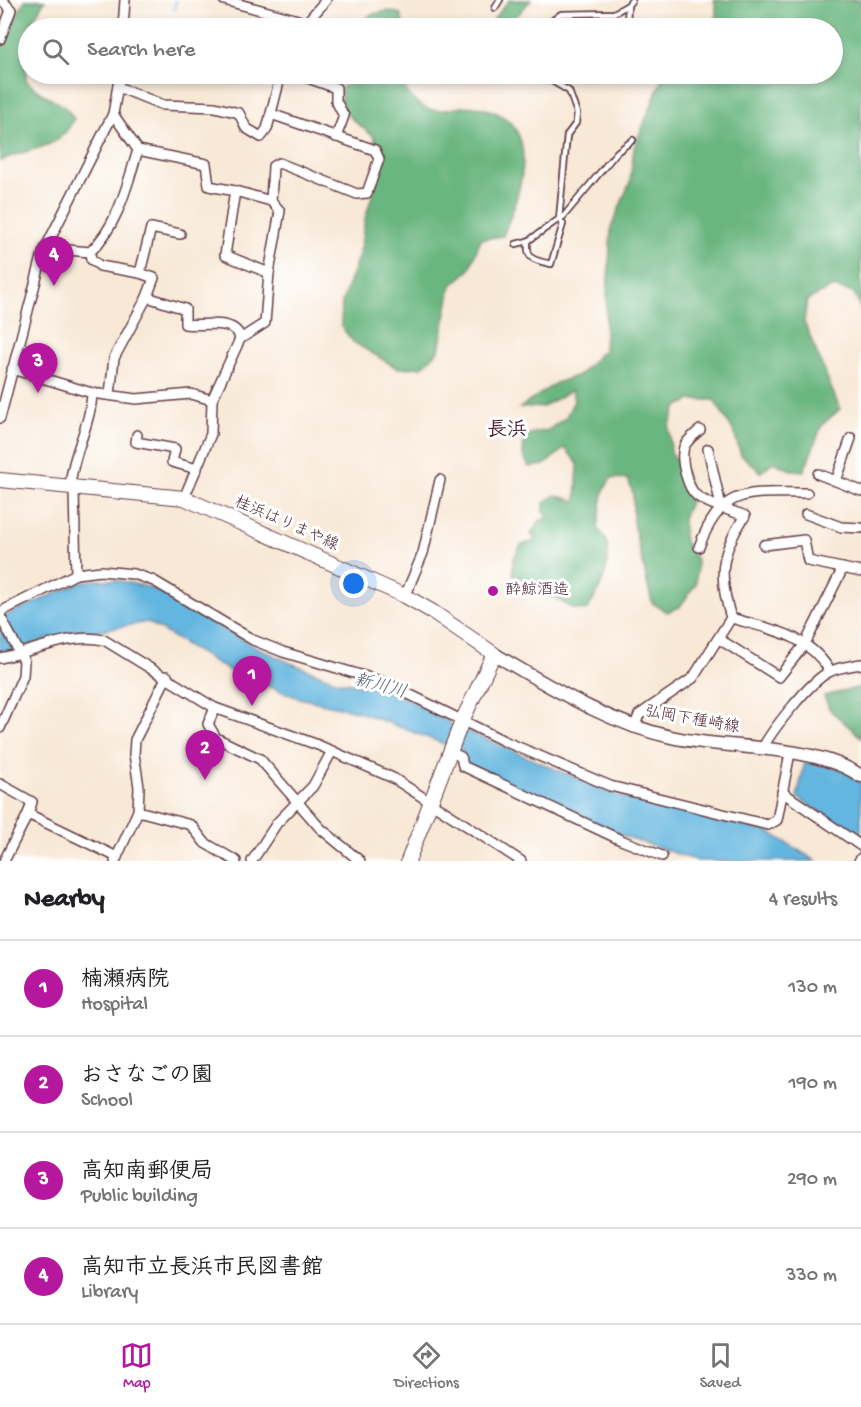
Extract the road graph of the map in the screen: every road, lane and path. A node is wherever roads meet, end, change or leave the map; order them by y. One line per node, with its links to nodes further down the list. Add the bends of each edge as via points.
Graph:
1 (2, 0): 13 (street, via 11,10)
2 (125, 0): 8 (street)
3 (224, 0): 9 (street)
4 (326, 0): 10 (street)
5 (500, 0): 7 (lane)
6 (630, 3): 11 (lane, via 614,13 561,14); 12 (lane)
7 (495, 8)
8 (124, 18)
9 (291, 18)
10 (311, 18)
11 (556, 18)
12 (628, 18)
13 (0, 39)
14 (118, 84): 18 (street)
15 (278, 84): 20 (street)
16 (325, 84): 21 (street, via 336,88 336,101 344,116)
17 (557, 84): 26 (lane, via 569,91 577,113 576,123 567,135)
18 (118, 87): 19 (street); 20 (street, via 163,105 215,107 239,113 246,128 261,137)
19 (113, 114): 23 (street); 31 (street)
20 (271, 114): 21 (street)
21 (336, 137): 25 (street, via 375,150 379,159 367,193 357,194 279,163 273,166)
22 (633, 140): 26 (lane, via 617,152)
23 (138, 150): 24 (street, via 206,164 209,186); 30 (street, via 112,224)
24 (235, 191): 25 (street); 33 (street, via 225,255)
25 (271, 201): 33 (street, via 280,211 281,221)
26 (559, 219): 28 (lane); 28 (lane, via 563,224 551,264 530,257)
27 (180, 234): 32 (street, via 151,228)
28 (528, 241): 29 (lane)
29 (516, 244)
30 (90, 252): 31 (street); 32 (street, via 91,259 100,266)
31 (43, 253): 36 (street)
32 (140, 273): 34 (street, via 154,278)
33 (269, 273): 35 (street, via 265,323)
34 (147, 297): 35 (street, via 185,309 185,324 221,324 238,333); 39 (street, via 114,358)
35 (240, 339): 40 (street)
36 (12, 369): 37 (street); 38 (street)
37 (4, 388): 41 (street)
38 (92, 393): 39 (street); 51 (street, via 92,410 80,439)
39 (110, 394): 40 (street, via 136,399 191,394)
40 (212, 400): 46 (street, via 211,434)
41 (0, 418)
42 (700, 430): 55 (street, via 683,448 682,461 691,488 698,496)
43 (137, 435): 46 (street, via 136,442 175,449 172,462)
44 (851, 438): 50 (street)
45 (708, 449): 55 (street)
46 (197, 470): 54 (street)
47 (818, 474): 50 (street)
48 (0, 480): 51 (main road, 桂浜はりまや線)
49 (440, 480): 63 (street, via 423,553)
50 (836, 481): 52 (street)
51 (70, 487): 54 (main road, 桂浜はりまや線); 62 (street, via 74,491)
52 (861, 490)
53 (807, 493): 55 (street, via 746,494)
54 (184, 498): 63 (main road, 桂浜はりまや線)
55 (721, 507): 59 (street); 65 (street, via 745,516 722,559)
56 (806, 514): 57 (street)
57 (861, 528)
58 (764, 545): 60 (street, via 804,540 808,561)
59 (699, 547)
60 (843, 568): 61 (street); 67 (street)
61 (861, 572)
62 (76, 574): 64 (street); 75 (street, via 123,572 154,581 253,640 384,682)
63 (405, 596): 69 (main road, 桂浜はりまや線)
64 (0, 615): 68 (street)
65 (730, 618): 66 (street); 67 (street, via 782,632)
66 (719, 639): 67 (street, via 779,677); 77 (street, via 693,678 639,715)
67 (806, 644): 72 (street, via 815,649)
68 (20, 653): 70 (street); 73 (street, via 94,638); 76 (street, via 23,676)
69 (494, 654): 75 (main road); 77 (main road, 弘岡下種崎線, via 592,710)
70 (0, 658)
71 (861, 664): 72 (street)
72 (830, 671): 79 (street, via 812,684)
73 (166, 676): 74 (street); 87 (street, via 135,740 140,787)
74 (215, 708): 80 (street); 85 (street, via 207,724 216,738 260,759)
75 (461, 723): 78 (main road); 84 (street, via 610,786 768,825 777,820)
76 (0, 728)
77 (633, 728): 79 (main road, 弘岡下種崎線)
78 (451, 749): 86 (main road); 90 (street, via 461,757 463,766)
79 (762, 749): 81 (main road, 弘岡下種崎線)
80 (332, 751): 85 (street, via 314,786); 86 (street, via 393,778)
81 (790, 753): 82 (main road, 弘岡下種崎線, via 832,760); 84 (street)
82 (861, 776)
83 (0, 784): 88 (street, via 32,802)
84 (782, 792): 89 (street)
85 (298, 804): 94 (street, via 277,823); 95 (street)
86 (432, 805): 96 (main road); 97 (street)
87 (138, 811): 91 (street); 93 (street, via 191,825 205,843)
88 (28, 814): 91 (street); 92 (street)
89 (861, 846)
90 (662, 856)
91 (116, 859)
92 (4, 861)
93 (236, 861)
94 (252, 861)
95 (360, 861)
96 (408, 861)
97 (521, 861)

